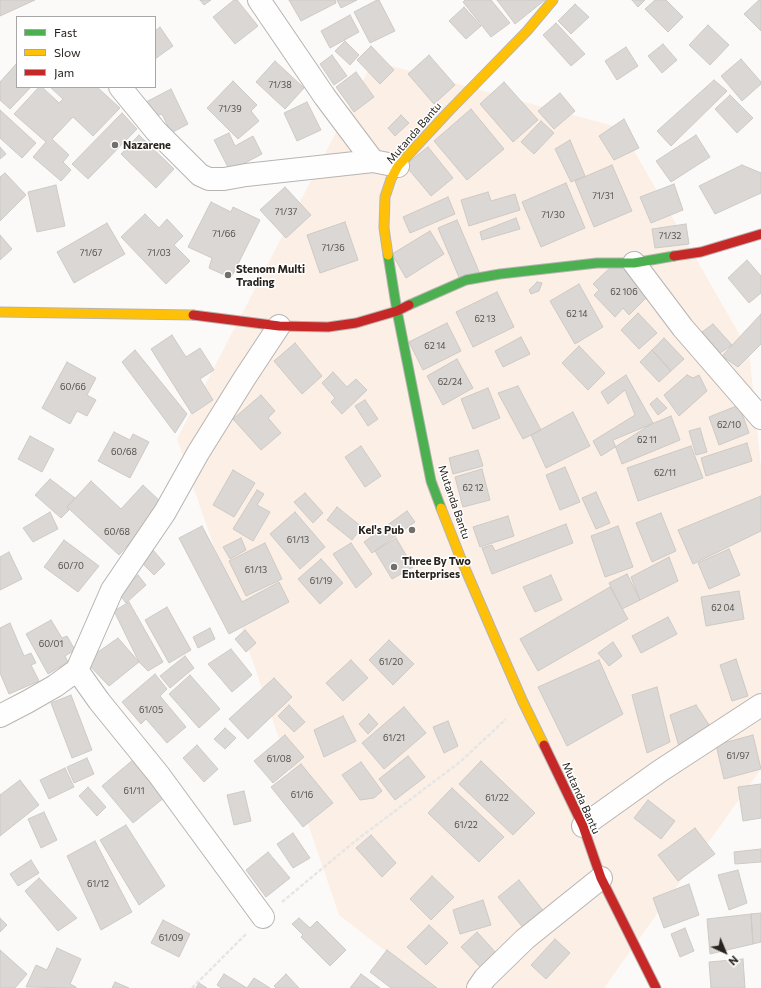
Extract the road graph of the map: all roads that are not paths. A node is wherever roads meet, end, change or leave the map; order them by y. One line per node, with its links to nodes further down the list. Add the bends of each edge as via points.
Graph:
1 (260, 0): 4 (street, via 325,98)
2 (553, 0): 5 (street, Mutanda Bantu)
3 (121, 88): 4 (street, via 156,131 200,175 209,179)
4 (373, 161): 5 (street)
5 (398, 166): 8 (street, Mutanda Bantu, via 385,197 384,228)
6 (761, 234): 7 (street, via 701,252)
7 (634, 263): 8 (street, via 597,262 466,280); 11 (street, via 683,328)
8 (397, 311): 10 (street, via 356,323 328,327); 15 (street, Mutanda Bantu, via 431,481 524,702)
9 (0, 312): 10 (street, via 198,315)
10 (279, 326): 12 (street, via 198,453 165,512 112,590)
11 (761, 418)
12 (76, 670): 14 (street, via 55,686); 17 (street, via 159,775)
13 (761, 705): 15 (street)
14 (0, 716)
15 (582, 826): 16 (street, Mutanda Bantu)
16 (601, 878): 18 (street, via 525,939); 19 (street, Mutanda Bantu)
17 (263, 917)
18 (478, 988)
19 (656, 988)

